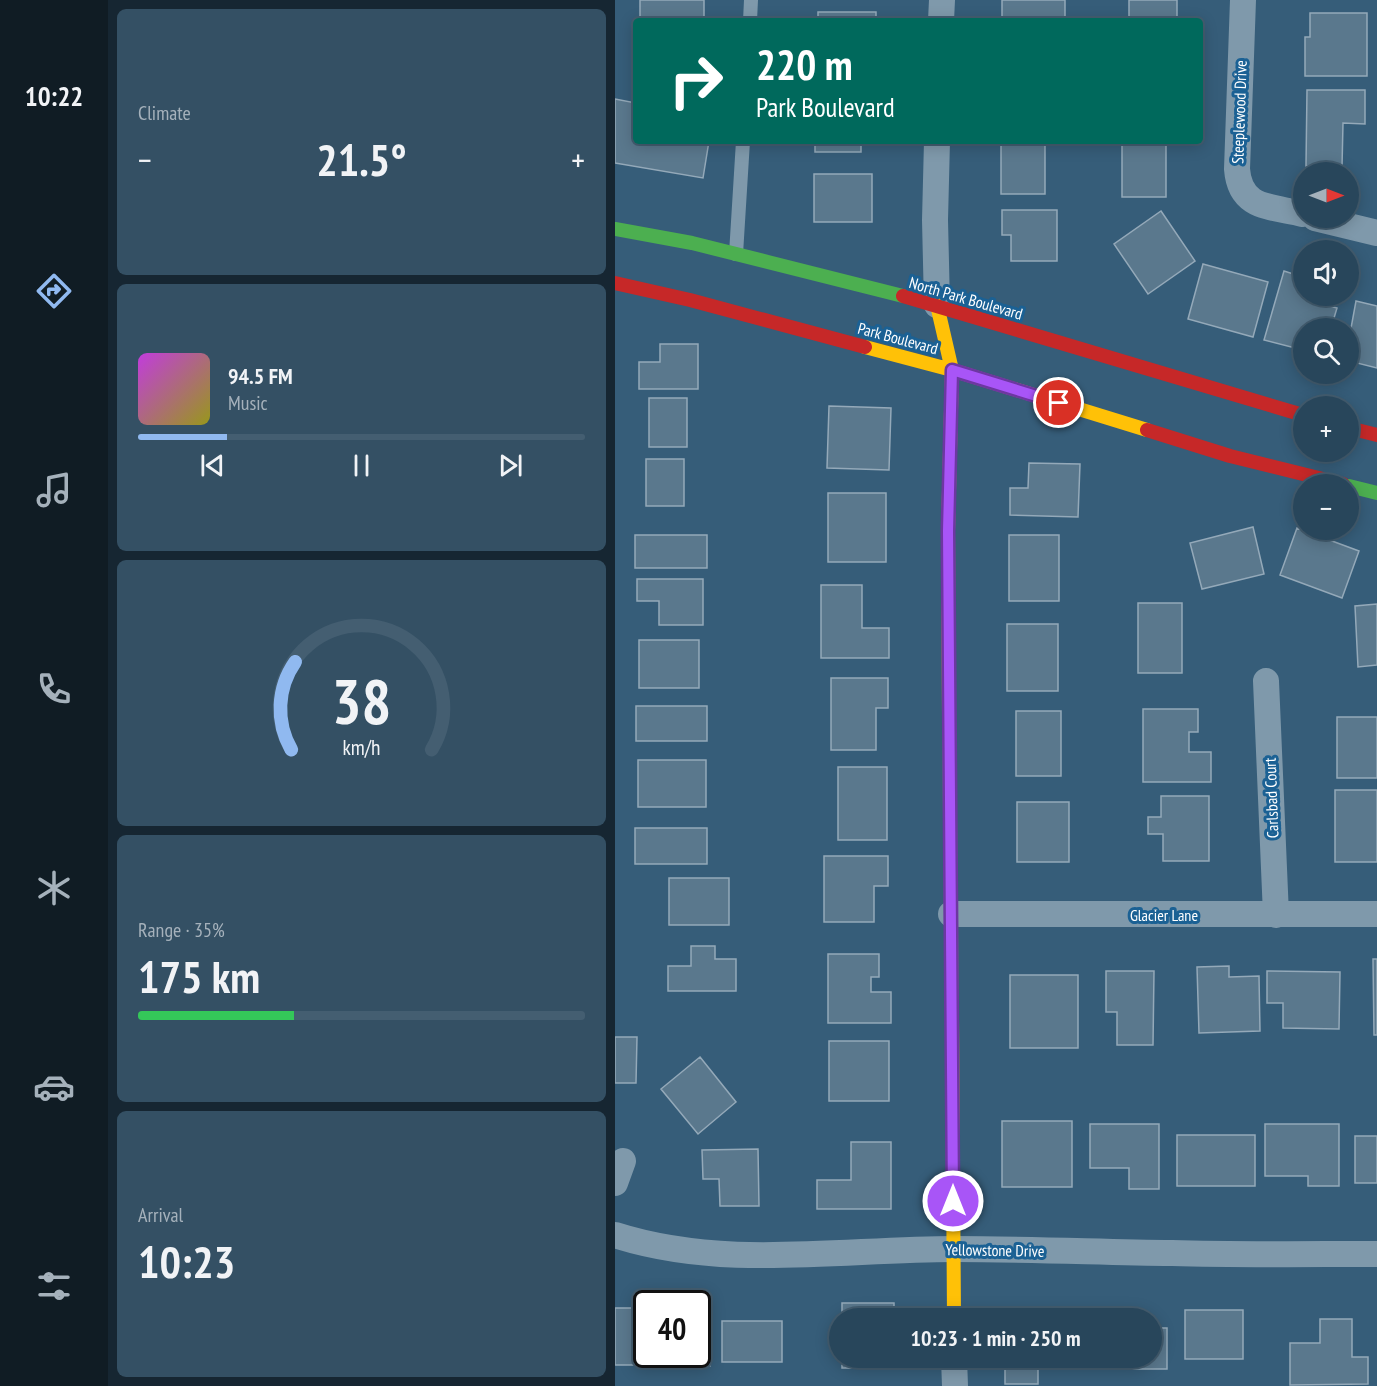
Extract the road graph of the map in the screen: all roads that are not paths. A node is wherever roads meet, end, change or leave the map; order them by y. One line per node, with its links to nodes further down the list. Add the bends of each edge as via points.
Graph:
1 (751, 0): 4 (lane)
2 (942, 0): 5 (street)
3 (1243, 0): 8 (street, Steeplewood Drive, via 1238,183 1252,201)
4 (750, 18)
5 (941, 18)
6 (743, 144): 12 (lane)
7 (937, 144): 14 (street)
8 (1293, 211)
9 (1356, 228): 11 (street)
10 (615, 229): 12 (main road, North Park Boulevard)
11 (1377, 233)
12 (736, 254): 14 (main road, North Park Boulevard)
13 (615, 283): 15 (main road, Park Boulevard)
14 (937, 305): 15 (main road); 16 (main road, North Park Boulevard)
15 (952, 370): 19 (main road, Park Boulevard, via 1230,456); 23 (main road, via 948,531)
16 (1293, 412)
17 (1359, 430): 18 (main road)
18 (1377, 435)
19 (1303, 474)
20 (1359, 488): 21 (main road)
21 (1377, 493)
22 (1266, 681): 25 (street, Carlsbad Court)
23 (951, 914): 25 (street, Glacier Lane); 27 (main road)
24 (1377, 914): 25 (street, Glacier Lane)
25 (1276, 915)
26 (615, 1235): 27 (street, Yellowstone Drive, via 647,1246 700,1253)
27 (954, 1249): 28 (street, Yellowstone Drive); 29 (main road)
28 (1377, 1254)
29 (954, 1308)
30 (954, 1368): 31 (street)
31 (955, 1386)

